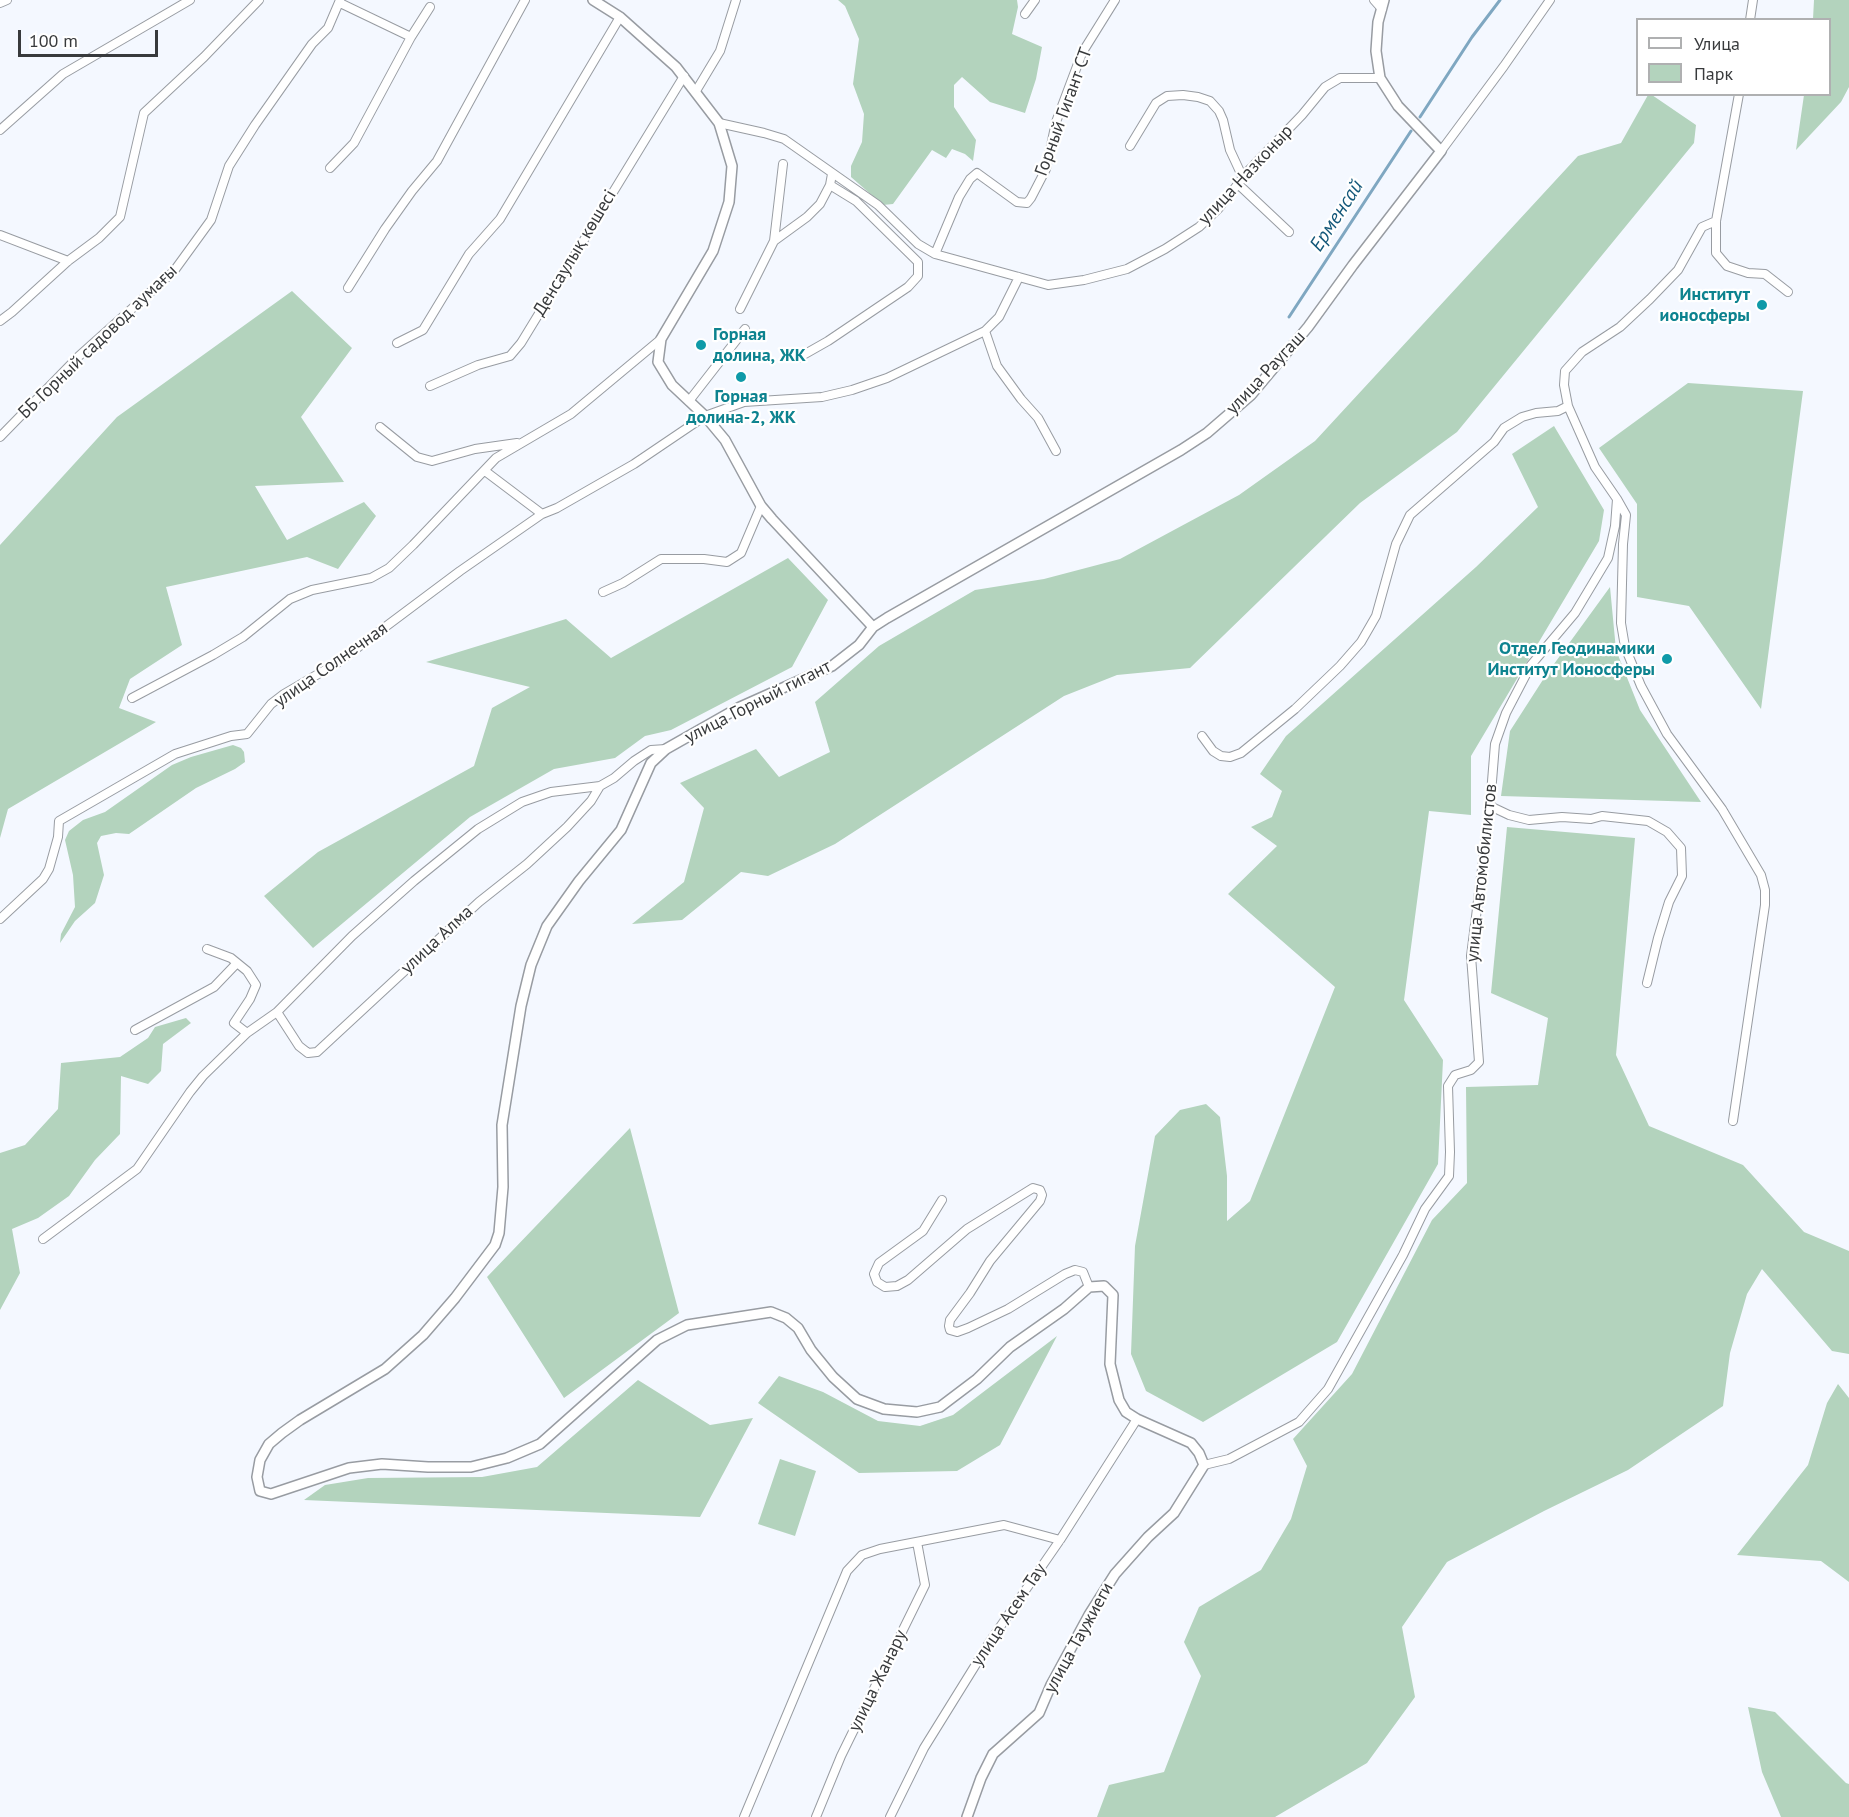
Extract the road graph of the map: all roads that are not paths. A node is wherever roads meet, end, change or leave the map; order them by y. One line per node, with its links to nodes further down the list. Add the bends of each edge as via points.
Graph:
1 (7, 0): 13 (street)
2 (190, 0): 25 (street, via 63,74)
3 (259, 0): 38 (street, via 144,113 120,217)
4 (525, 0): 40 (street, via 436,161 385,229)
5 (593, 0): 17 (street)
6 (736, 0): 22 (street, via 720,51)
7 (1035, 0): 16 (street)
8 (1115, 0): 37 (street, Горный Гигант СТ, via 1082,53 1056,122 1046,169 1031,198 1027,203 1017,202 977,173 959,197)
9 (1374, 0): 14 (street)
10 (1550, 0): 27 (street, улица Раугаш)
11 (1753, 0): 18 (street)
12 (340, 1): 19 (street); 54 (street, ББ Горный садовод аумағы, via 328,28 312,44 229,166 211,220 174,271 79,356)
13 (0, 3)
14 (1383, 4): 21 (street, via 1376,51)
15 (429, 7): 19 (street)
16 (1025, 14)
17 (620, 17): 20 (street); 47 (street, via 500,219 469,254 423,330)
18 (1750, 18)
19 (411, 37): 29 (street, via 354,143)
20 (684, 76): 22 (street); 49 (street, Денсаулық көшесі, via 521,343 510,356)
21 (1380, 78): 27 (street, via 1398,106); 31 (street, улица Назконыр, via 1340,78 1325,87)
22 (696, 91): 24 (street)
23 (1739, 96): 33 (street)
24 (719, 123): 30 (street, улица Назконыр, via 784,140); 46 (street, via 732,166 729,202 713,251)
25 (0, 130)
26 (1130, 146): 31 (street, via 1156,103 1167,96 1198,97 1210,101 1219,111)
27 (1441, 151): 62 (street, улица Раугаш, via 1308,327 1251,395 1230,413 1181,450)
28 (783, 164): 36 (street)
29 (330, 168)
30 (832, 174): 32 (street); 37 (street, улица Назконыр, via 878,205 918,244)
31 (1240, 181): 34 (street); 39 (street, улица Назконыр, via 1198,227 1127,269 1048,285)
32 (830, 185): 36 (street, via 814,211); 48 (street, via 856,201 918,262 918,276 899,293)
33 (1716, 221): 41 (street, via 1716,253 1727,266 1765,274); 51 (street, via 1702,227 1678,270 1650,298 1620,327 1582,352 1565,371)
34 (1289, 232)
35 (0, 235): 38 (street)
36 (774, 241): 42 (street)
37 (935, 254): 39 (street, улица Назконыр)
38 (68, 261): 43 (street)
39 (1019, 277): 45 (street, via 999,316)
40 (348, 288)
41 (1788, 292)
42 (740, 309)
43 (0, 321)
44 (746, 328): 50 (street)
45 (985, 331): 52 (street, улица Солнечная, via 887,378 852,390 822,397 744,402); 56 (street, via 997,366 1038,418)
46 (661, 339): 50 (street, via 658,362 672,385); 55 (street, via 571,414)
47 (397, 343)
48 (798, 358)
49 (430, 386)
50 (689, 401): 52 (street)
51 (1568, 406): 58 (street, via 1595,467); 64 (street, via 1522,417 1504,428 1494,442 1410,515 1395,544 1376,616 1361,642 1289,715 1241,753 1230,757 1213,751)
52 (705, 416): 59 (street, via 725,440); 60 (street, улица Солнечная, via 634,464)
53 (380, 427): 55 (street, via 417,457 432,461 475,449)
54 (0, 437)
55 (521, 443): 57 (street, via 496,458)
56 (1056, 451)
57 (485, 471): 60 (street); 63 (street, via 389,568 371,578 312,590 290,599 243,637)
58 (1617, 499): 67 (street, улица Автомобилистов, via 1608,558 1575,613 1531,665 1506,713 1495,744); 75 (street, via 1626,515 1622,623 1625,647 1667,734 1722,809 1761,875 1765,890)
59 (761, 506): 61 (street, via 741,553 727,562 661,559); 62 (street)
60 (542, 514): 68 (street, улица Солнечная, via 337,663 284,694 247,734 176,754 59,821 58,837 43,879)
61 (603, 591)
62 (873, 627): 65 (street, улица Горный гигант, via 859,645 832,666 740,707)
63 (132, 698)
64 (1202, 736)
65 (666, 749): 66 (street, via 651,750); 78 (street, via 651,764 621,830 579,881 536,950 521,1006 502,1125 503,1188 495,1245 423,1335 386,1369 300,1420 269,1444 260,1460 260,1491 271,1494 349,1468 382,1464 471,1467 507,1458 540,1444 657,1340 687,1325 771,1312 798,1328 811,1350 857,1398 884,1409 917,1412 940,1407)
66 (600, 786): 72 (street, via 551,792 522,802 478,830 352,936); 72 (street, улица Алма, via 567,827 479,902 317,1052 308,1053 299,1046)
67 (1490, 806): 71 (street, via 1529,820 1602,816 1648,822 1667,832 1681,848 1682,876 1658,938); 80 (street, улица Автомобилистов, via 1471,956 1479,1062 1471,1070 1455,1075 1448,1086 1449,1176 1425,1209 1328,1389 1299,1422 1229,1459)
68 (0, 919)
69 (207, 949): 70 (street)
70 (237, 963): 73 (street, via 214,987); 74 (street, via 256,985 234,1023)
71 (1647, 983)
72 (277, 1012): 74 (street)
73 (135, 1030)
74 (247, 1033): 77 (street, via 190,1092 137,1169)
75 (1733, 1121)
76 (942, 1200): 78 (street, via 922,1231 879,1263 874,1274 877,1282 885,1287 897,1286 967,1228 1034,1188 1042,1195 990,1261 950,1320 950,1330 957,1332 1008,1309 1075,1270 1083,1272)
77 (43, 1239)
78 (1089, 1287): 79 (street, via 1104,1286 1113,1295 1110,1364 1119,1400 1126,1412)
79 (1137, 1419): 80 (street, via 1191,1443); 81 (street, улица Асем Тау)
80 (1204, 1465): 86 (street, улица Таужиеги, via 1174,1513 1115,1574 1039,1713 993,1754)
81 (1060, 1540): 82 (street, via 1004,1525); 85 (street, улица Асем Тау, via 991,1640 924,1748)
82 (917, 1542): 83 (street, via 862,1555 847,1571); 84 (street, улица Жанару, via 925,1585)
83 (744, 1817)
84 (816, 1817)
85 (890, 1817)
86 (967, 1817)

